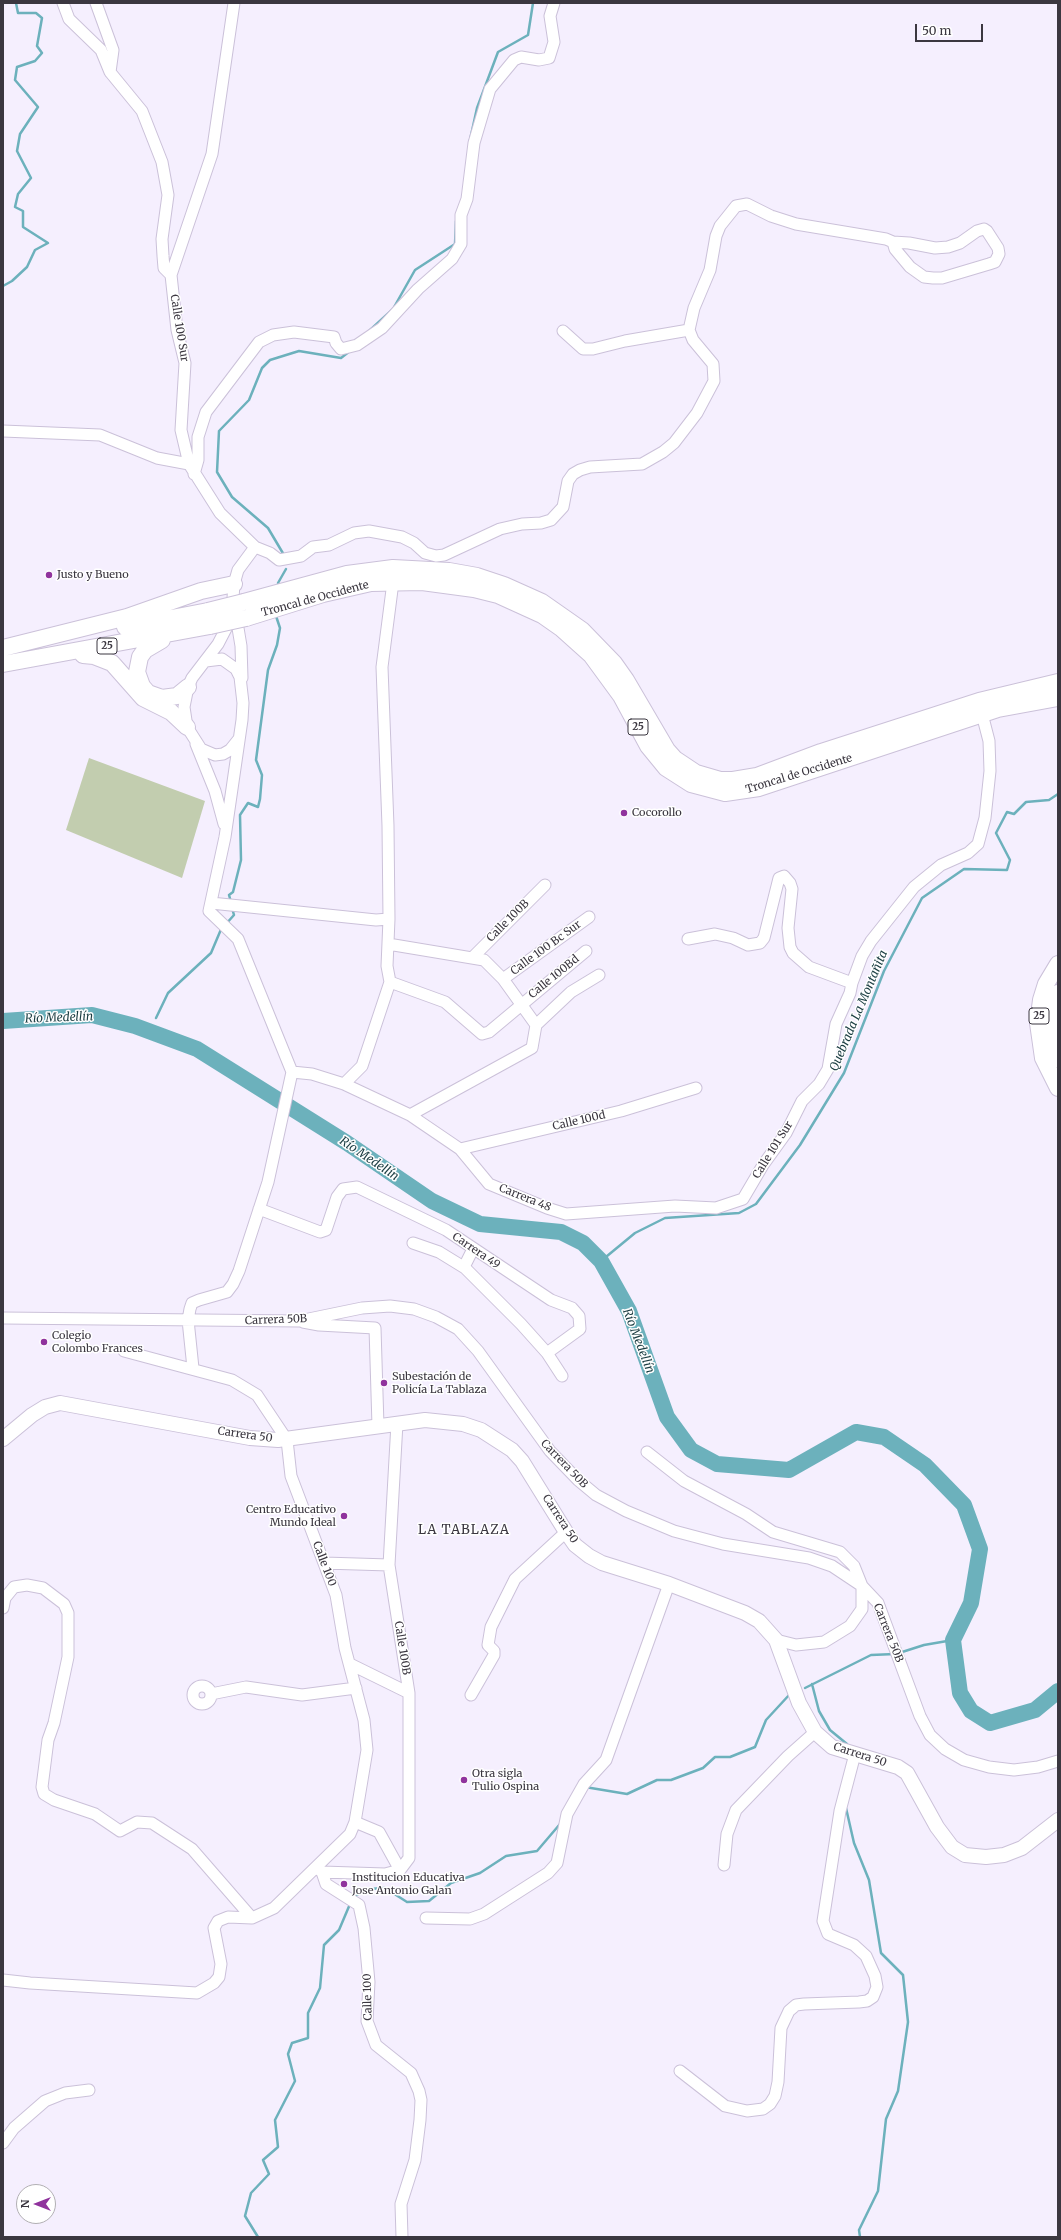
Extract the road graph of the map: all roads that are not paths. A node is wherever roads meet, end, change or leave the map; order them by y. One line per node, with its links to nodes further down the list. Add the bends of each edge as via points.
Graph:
1 (63, 3): 5 (street, via 69,19 101,50)
2 (96, 3): 5 (street, via 113,50)
3 (234, 3): 7 (street, Calle 100 Sur, via 212,154)
4 (554, 3): 11 (street, via 550,16 554,42 549,58 539,60 521,57 514,60 490,89 474,143 467,199 461,214 461,244 452,259 418,289 382,328 357,345 341,349 334,337 294,332 273,335 259,342 206,412 198,437 198,460)
5 (110, 72): 7 (street, via 142,111 162,162 168,195 162,239 163,256 164,268)
6 (893, 242): 6 (street, via 895,249 910,267 924,276 933,278 942,278 989,264 998,258 999,254 998,248 984,229 977,230 948,247 934,248 909,242); 8 (street, via 796,224 771,216 747,204 736,206 720,226 716,236 710,270 694,308)
7 (171, 275): 11 (street, Calle 100 Sur, via 177,330 185,363 181,430)
8 (689, 330): 9 (street, via 593,349 583,349); 12 (street, Calle 100 Sur, via 693,340 713,364 715,375 697,413 674,442 652,459 633,465 590,467 573,474 565,490 563,507 551,520 500,529 440,556 425,553 402,537 376,531 354,533 335,543 313,547 301,556 279,560)
9 (563, 331)
10 (3, 431): 11 (street, via 100,435)
11 (192, 469): 12 (street, Calle 100 Sur, via 220,513)
12 (255, 547): 14 (street, via 238,570)
13 (393, 582): 15 (highway, Troncal de Occidente / 25, via 348,588); 26 (highway, Troncal de Occidente / 25, via 422,582 474,589 504,598 542,615 577,641 604,671 621,696 648,746 661,763 678,777 713,791 736,793 759,788); 34 (street, via 382,666)
14 (234, 584): 15 (street); 18 (highway, via 201,592 128,617)
15 (241, 610): 16 (highway, Troncal de Occidente / 25, bridge); 20 (street); 22 (highway, Troncal de Occidente / 25, via 347,574 393,568 449,571 477,576 504,585 542,602 582,630 626,680 666,750 685,767 720,780 758,776 821,752 979,701); 23 (street)
16 (209, 619): 17 (highway, Troncal de Occidente / 25); 18 (highway, Troncal de Occidente / 25)
17 (169, 635): 19 (highway, Troncal de Occidente / 25); 24 (highway, via 142,654 137,665 138,678 148,693 162,698 177,696)
18 (3, 648)
19 (58, 655): 21 (highway, Troncal de Occidente / 25); 27 (highway, via 94,656 108,661 120,670 143,698 171,712)
20 (206, 661): 23 (street, via 214,658 230,663 240,676); 24 (street)
21 (3, 664)
22 (1058, 682)
23 (241, 685): 28 (street, via 242,720)
24 (188, 687): 27 (street, via 184,707)
25 (1054, 698): 26 (highway, Troncal de Occidente / 25)
26 (982, 714): 43 (street, Calle 101 Sur, via 989,741 990,771 985,818 978,844 968,853 940,865 914,887 871,941 862,956)
27 (187, 727): 29 (street)
28 (239, 738): 29 (street, via 230,750 215,755 207,753); 30 (street)
29 (195, 744): 30 (street, via 220,806)
30 (225, 837): 32 (street)
31 (545, 885): 38 (street, Calle 100B)
32 (211, 903): 34 (street, via 376,920); 48 (street, via 209,911 238,938)
33 (589, 917): 41 (street, Calle 100 Bc Sur)
34 (389, 919): 36 (street)
35 (688, 939): 43 (street, via 715,934 748,944 760,943 764,938 778,878 784,876 792,889 788,928 793,953 809,967)
36 (388, 944): 38 (street); 42 (street)
37 (586, 951): 45 (street, Calle 100Bd)
38 (472, 958): 41 (street, via 484,960)
39 (1058, 964): 51 (highway, 25, via 1046,984 1038,1023 1043,1058)
40 (599, 975): 46 (street, via 571,992)
41 (503, 979): 45 (street)
42 (390, 982): 45 (street, Calle 100Bd, via 445,1002 482,1034 489,1032); 49 (street, via 362,1066)
43 (852, 983): 54 (street, Calle 101 Sur, via 836,1024 828,1069 819,1084 802,1101 786,1133)
44 (1058, 993): 47 (highway, 25, via 1052,1019 1053,1044)
45 (522, 1003): 46 (street)
46 (536, 1025): 52 (street, via 532,1048)
47 (1058, 1059)
48 (292, 1072): 49 (street, Carrera 48, via 312,1074); 55 (street, via 268,1182)
49 (344, 1084): 52 (street, Carrera 48)
50 (696, 1088): 53 (street, Calle 100d, via 621,1111)
51 (1058, 1088)
52 (410, 1115): 53 (street, Carrera 48)
53 (460, 1149): 54 (street, Carrera 48, via 489,1184 566,1214 675,1206 716,1208)
54 (743, 1199)
55 (259, 1209): 57 (street, Carrera 49, via 320,1232 326,1230 342,1189 357,1188 446,1230); 60 (street, via 233,1284 227,1292 192,1303)
56 (413, 1243): 58 (street, Carrera 49, via 440,1252)
57 (473, 1249): 58 (street); 63 (street, Carrera 49, via 551,1300 572,1308 579,1316 580,1329)
58 (464, 1267): 63 (street, Carrera 49)
59 (3, 1318): 60 (street, Carrera 50B)
60 (188, 1320): 61 (street, Carrera 50B); 64 (street)
61 (299, 1321): 67 (street, via 319,1325 375,1328); 75 (street, Carrera 50B, via 362,1308 390,1306 414,1309 436,1317 458,1329 478,1351 550,1451 596,1495 674,1531 723,1544 809,1558 832,1566)
62 (124, 1351): 64 (street, Calle 100)
63 (547, 1353): 65 (street, Carrera 49)
64 (193, 1368): 69 (street, Calle 100, via 232,1380 257,1395)
65 (562, 1376)
66 (397, 1423): 67 (main road, Carrera 50); 71 (main road, Carrera 50, via 425,1420 463,1424 494,1438 512,1450 522,1461); 73 (street, Calle 100B)
67 (378, 1426): 69 (main road, Carrera 50)
68 (3, 1440): 69 (main road, Carrera 50, via 32,1415 45,1407 60,1403 250,1438)
69 (287, 1440): 72 (street, Calle 100, via 291,1476)
70 (647, 1452): 75 (street, via 684,1481 746,1514 773,1532 840,1552 854,1566)
71 (566, 1532): 74 (main road, Carrera 50, via 575,1545 602,1563); 82 (street, via 515,1578 491,1627 488,1645 494,1651 494,1655)
72 (324, 1563): 73 (street); 78 (street, Calle 100, via 336,1595)
73 (389, 1565): 80 (street, Calle 100B)
74 (669, 1584): 77 (main road, Carrera 50, via 746,1613 758,1621); 92 (street, via 609,1754 571,1805 564,1824 557,1863 548,1874 477,1917)
75 (862, 1586): 77 (street, via 862,1609 850,1626 840,1634 824,1642 808,1644 796,1645); 85 (street, Carrera 50B, via 878,1603 920,1716 930,1735 945,1749 964,1760 1014,1770)
76 (3, 1608): 91 (street, via 5,1598 14,1587 27,1585 43,1588 64,1604 68,1613 68,1656 48,1740 42,1787 44,1794 95,1814 120,1831 137,1822 152,1823 192,1849)
77 (776, 1640): 83 (main road, Carrera 50, via 799,1703)
78 (350, 1664): 79 (street, Calle 100); 80 (street)
79 (356, 1688): 81 (street, via 302,1695 246,1687); 87 (street, Calle 100, via 364,1720 367,1750)
80 (409, 1693): 90 (street, Calle 100B, via 408,1858)
81 (211, 1694)
82 (471, 1695)
83 (815, 1732): 84 (main road, Carrera 50, via 832,1747); 88 (street, via 736,1810 727,1834)
84 (855, 1754): 86 (main road, Carrera 50, via 898,1767 907,1773 937,1827 952,1847 965,1855 1004,1855 1022,1848); 94 (street, via 840,1811 823,1921 828,1934 854,1945 866,1956 875,1976 876,1992 867,2001 796,2005 789,2011 781,2028 775,2096 763,2109 747,2111 725,2106)
85 (1058, 1761)
86 (1058, 1820)
87 (355, 1822): 89 (street, Calle 100, via 350,1834); 90 (street, via 379,1832)
88 (724, 1865)
89 (319, 1870): 90 (street, via 385,1874); 91 (street, via 274,1908); 97 (street, Calle 100, via 326,1884 358,1905 364,1928 369,1982 367,2021 376,2045 411,2073 421,2100 415,2160 401,2204)
90 (400, 1870)
91 (252, 1918): 93 (street, via 228,1917 218,1921 214,1928 221,1964 219,1977 197,1993)
92 (426, 1918)
93 (3, 1980)
94 (680, 2071)
95 (89, 2090): 96 (street, via 65,2093 45,2102 14,2128)
96 (3, 2143)
97 (402, 2237)

